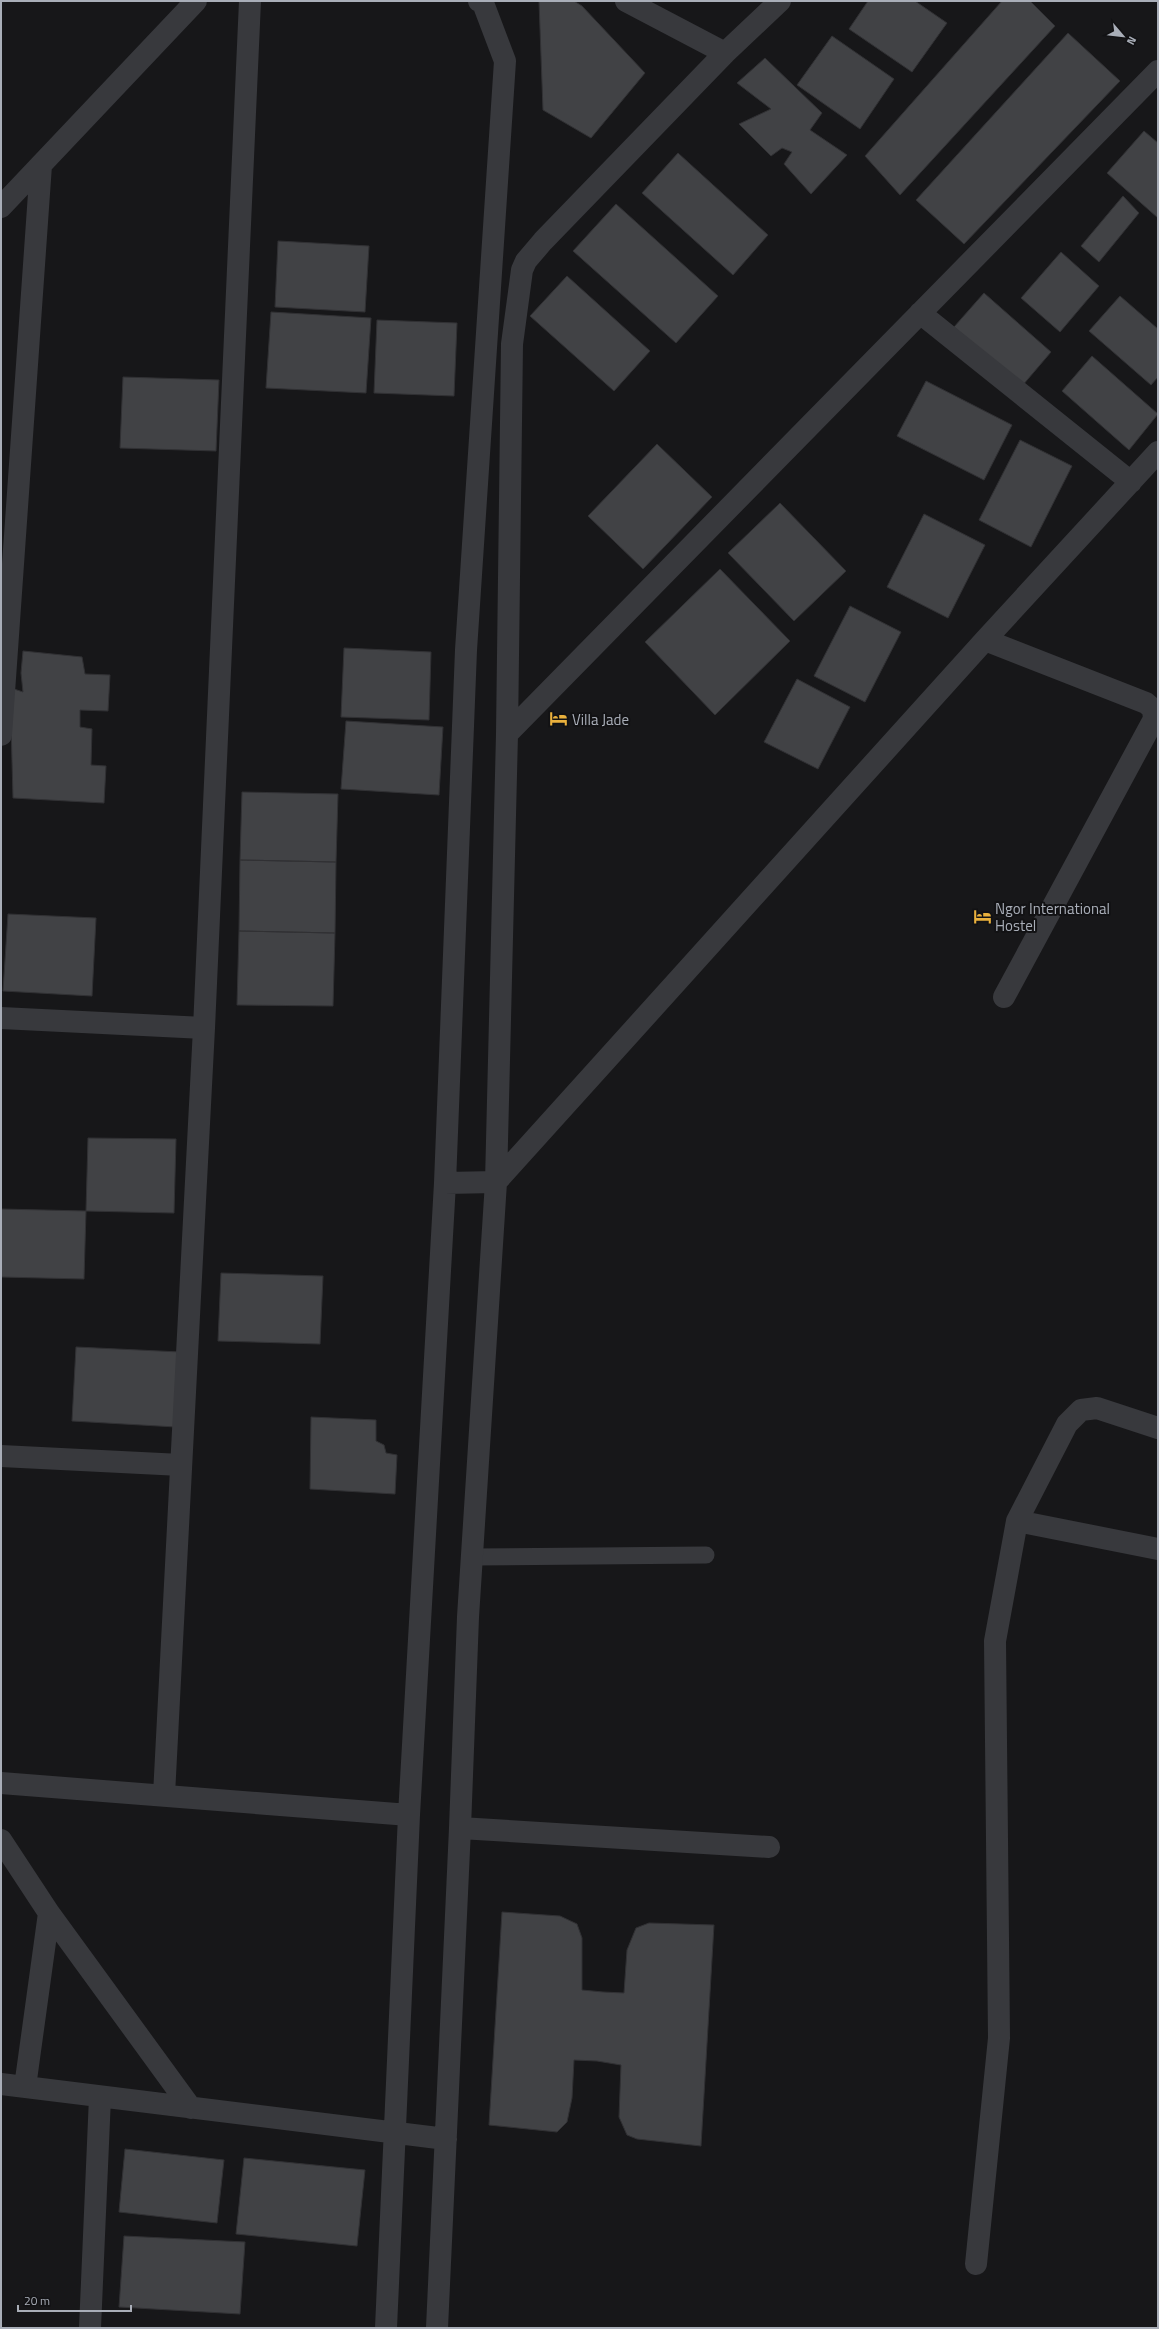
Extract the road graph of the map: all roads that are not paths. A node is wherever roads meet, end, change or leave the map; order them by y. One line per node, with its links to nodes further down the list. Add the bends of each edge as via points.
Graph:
1 (196, 1): 8 (street)
2 (250, 1): 18 (street)
3 (479, 1): 20 (street, via 483,3 505,61 466,650)
4 (626, 1): 6 (street)
5 (780, 1): 6 (street)
6 (725, 53): 14 (street, via 544,241 526,261 522,270 512,344)
7 (1158, 71): 10 (street)
8 (41, 165): 9 (street); 15 (street)
9 (1, 207)
10 (920, 313): 12 (street); 14 (street)
11 (1158, 452): 12 (street)
12 (1131, 482): 13 (street)
13 (985, 640): 16 (street, via 1146,703 1153,709 1154,718); 19 (street)
14 (506, 734): 19 (street)
15 (1, 735)
16 (1004, 997)
17 (1, 1018): 18 (street)
18 (204, 1028): 23 (street)
19 (496, 1182): 20 (street); 27 (street)
20 (445, 1183): 30 (street)
21 (1158, 1428): 24 (street, via 1097,1408 1081,1410 1067,1424)
22 (1, 1456): 23 (street)
23 (181, 1465): 29 (street)
24 (1017, 1521): 25 (street); 41 (street, via 995,1641 999,2038)
25 (1158, 1549)
26 (706, 1555): 27 (lane)
27 (472, 1557): 31 (street)
28 (1, 1783): 29 (street)
29 (164, 1795): 30 (street)
30 (409, 1815): 39 (street)
31 (460, 1828): 33 (street); 40 (street)
32 (1, 1840): 34 (street)
33 (769, 1847)
34 (48, 1913): 36 (street); 38 (street)
35 (1, 2084): 36 (street)
36 (25, 2087): 37 (street)
37 (100, 2096): 38 (street); 42 (street)
38 (191, 2108): 39 (street)
39 (395, 2133): 40 (street); 43 (street)
40 (446, 2139): 44 (street)
41 (976, 2264)
42 (90, 2328)
43 (386, 2328)
44 (437, 2328)

